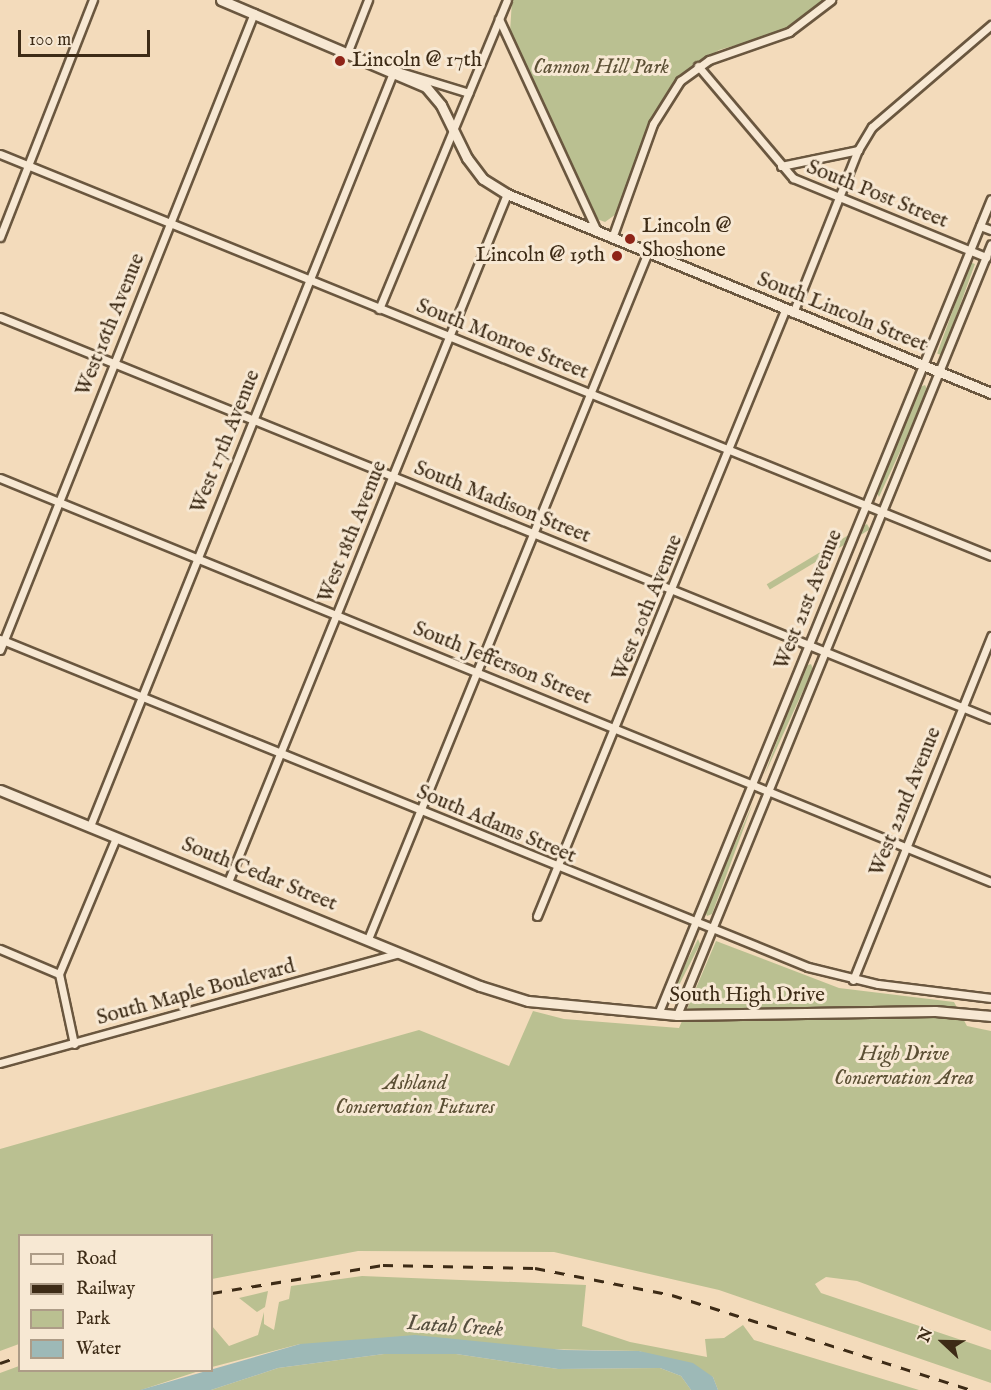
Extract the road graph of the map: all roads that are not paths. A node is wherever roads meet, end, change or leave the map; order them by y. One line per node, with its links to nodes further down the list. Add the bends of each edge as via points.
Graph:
1 (93, 0): 16 (street)
2 (223, 0): 6 (main road, South Lincoln Street)
3 (368, 0): 9 (street)
4 (507, 0): 7 (street)
5 (831, 0): 10 (street, via 789,32)
6 (254, 13): 9 (main road, South Lincoln Street); 21 (street, West 16th Avenue)
7 (499, 19): 12 (street); 24 (street)
8 (991, 25): 14 (street, West 20th Avenue, via 872,127)
9 (348, 51): 11 (main road, South Lincoln Street)
10 (698, 66): 17 (street, South Post Street); 26 (street, via 671,93 653,124)
11 (394, 70): 12 (street, South Lincoln Street); 13 (main road, South Lincoln Street, via 426,87); 31 (street, West 17th Avenue)
12 (469, 93): 13 (street)
13 (452, 130): 18 (main road, South Lincoln Street, via 483,180); 32 (street)
14 (858, 150): 17 (street); 19 (street, West 20th Avenue)
15 (0, 154): 16 (street, South Monroe Street)
16 (29, 166): 21 (street, South Monroe Street); 25 (street)
17 (781, 166): 19 (street, South Post Street, via 793,178)
18 (507, 194): 24 (main road, South Lincoln Street); 35 (street, West 18th Avenue)
19 (839, 198): 28 (street, South Post Street); 33 (street, West 20th Avenue)
20 (991, 199): 22 (street, West 21st Avenue)
21 (170, 223): 31 (street, South Monroe Street); 36 (street, West 16th Avenue)
22 (980, 226): 23 (street); 28 (street, West 21st Avenue)
23 (991, 230)
24 (597, 231): 26 (main road, South Lincoln Street)
25 (0, 237)
26 (612, 238): 29 (main road, South Lincoln Street)
27 (991, 244): 30 (street, West 21st Avenue)
28 (970, 251): 30 (street, South Post Street); 37 (street, West 21st Avenue)
29 (648, 252): 33 (main road, South Lincoln Street); 39 (street)
30 (986, 257): 38 (street, West 21st Avenue)
31 (308, 280): 32 (street, South Monroe Street); 41 (street, West 17th Avenue)
32 (379, 309): 35 (street, South Monroe Street)
33 (789, 312): 37 (main road, South Lincoln Street); 42 (street, West 20th Avenue)
34 (0, 317): 36 (street, South Madison Street)
35 (450, 338): 39 (street, South Monroe Street); 43 (street, West 18th Avenue)
36 (114, 364): 41 (street, South Madison Street); 45 (street, West 16th Avenue)
37 (924, 365): 38 (main road, South Lincoln Street); 46 (street, West 21st Avenue)
38 (939, 372): 40 (main road, South Lincoln Street); 47 (street, West 21st Avenue)
39 (590, 393): 42 (street, South Monroe Street); 48 (street)
40 (991, 393)
41 (252, 419): 43 (street, South Madison Street); 50 (street, West 17th Avenue)
42 (731, 450): 46 (street, South Monroe Street); 51 (street, West 20th Avenue)
43 (393, 477): 48 (street, South Madison Street); 52 (street, West 18th Avenue)
44 (0, 478): 45 (street, South Jefferson Street)
45 (59, 501): 50 (street, South Jefferson Street); 54 (street, West 16th Avenue)
46 (866, 506): 47 (street, South Monroe Street); 55 (street, West 21st Avenue)
47 (883, 512): 49 (street, South Monroe Street); 57 (street, West 21st Avenue)
48 (532, 533): 51 (street, South Madison Street); 58 (street)
49 (991, 556)
50 (198, 557): 52 (street, South Jefferson Street); 59 (street, West 17th Avenue)
51 (673, 589): 55 (street, South Madison Street); 62 (street, West 20th Avenue)
52 (338, 615): 58 (street, South Jefferson Street); 63 (street, West 18th Avenue)
53 (991, 636): 60 (street, West 22nd Avenue)
54 (2, 640): 56 (street, West 16th Avenue); 59 (street, South Adams Street)
55 (808, 646): 57 (street, South Madison Street); 64 (street, West 21st Avenue)
56 (0, 650)
57 (826, 652): 60 (street, South Madison Street); 66 (street, West 21st Avenue)
58 (476, 672): 62 (street, South Jefferson Street); 67 (street)
59 (142, 699): 63 (street, South Adams Street); 68 (street, West 17th Avenue)
60 (962, 707): 61 (street, South Madison Street); 70 (street, West 22nd Avenue)
61 (991, 719)
62 (617, 730): 64 (street, South Jefferson Street); 71 (street, West 20th Avenue)
63 (280, 756): 67 (street, South Adams Street); 72 (street, West 18th Avenue)
64 (752, 785): 66 (street, South Jefferson Street); 75 (street, West 21st Avenue)
65 (0, 790): 68 (main road, South Cedar Street)
66 (768, 791): 70 (street, South Jefferson Street); 76 (street, West 21st Avenue)
67 (420, 812): 71 (street, South Adams Street); 77 (street)
68 (90, 826): 69 (main road, South Cedar Street)
69 (116, 838): 72 (main road, South Cedar Street); 80 (street)
70 (906, 847): 73 (street, South Jefferson Street); 81 (street, West 22nd Avenue)
71 (559, 870): 74 (street, West 20th Avenue); 75 (street, South Adams Street)
72 (228, 882): 77 (main road, South Cedar Street)
73 (991, 882)
74 (537, 916)
75 (695, 925): 76 (street, South Adams Street); 84 (street, West 21st Avenue)
76 (711, 932): 81 (street, South Adams Street); 85 (street, West 21st Avenue)
77 (368, 939): 79 (main road, South Cedar Street)
78 (0, 949): 80 (street)
79 (400, 953): 82 (main road, South Cedar Street); 87 (street, South Maple Boulevard)
80 (59, 974): 87 (street)
81 (853, 980): 83 (street, South Adams Street)
82 (504, 994): 84 (main road, South High Drive, via 563,1007)
83 (991, 998)
84 (658, 1014): 85 (main road, South High Drive)
85 (677, 1015): 86 (main road, South High Drive, via 935,1011)
86 (991, 1017)
87 (74, 1044): 88 (street, South Maple Boulevard)
88 (0, 1064)

